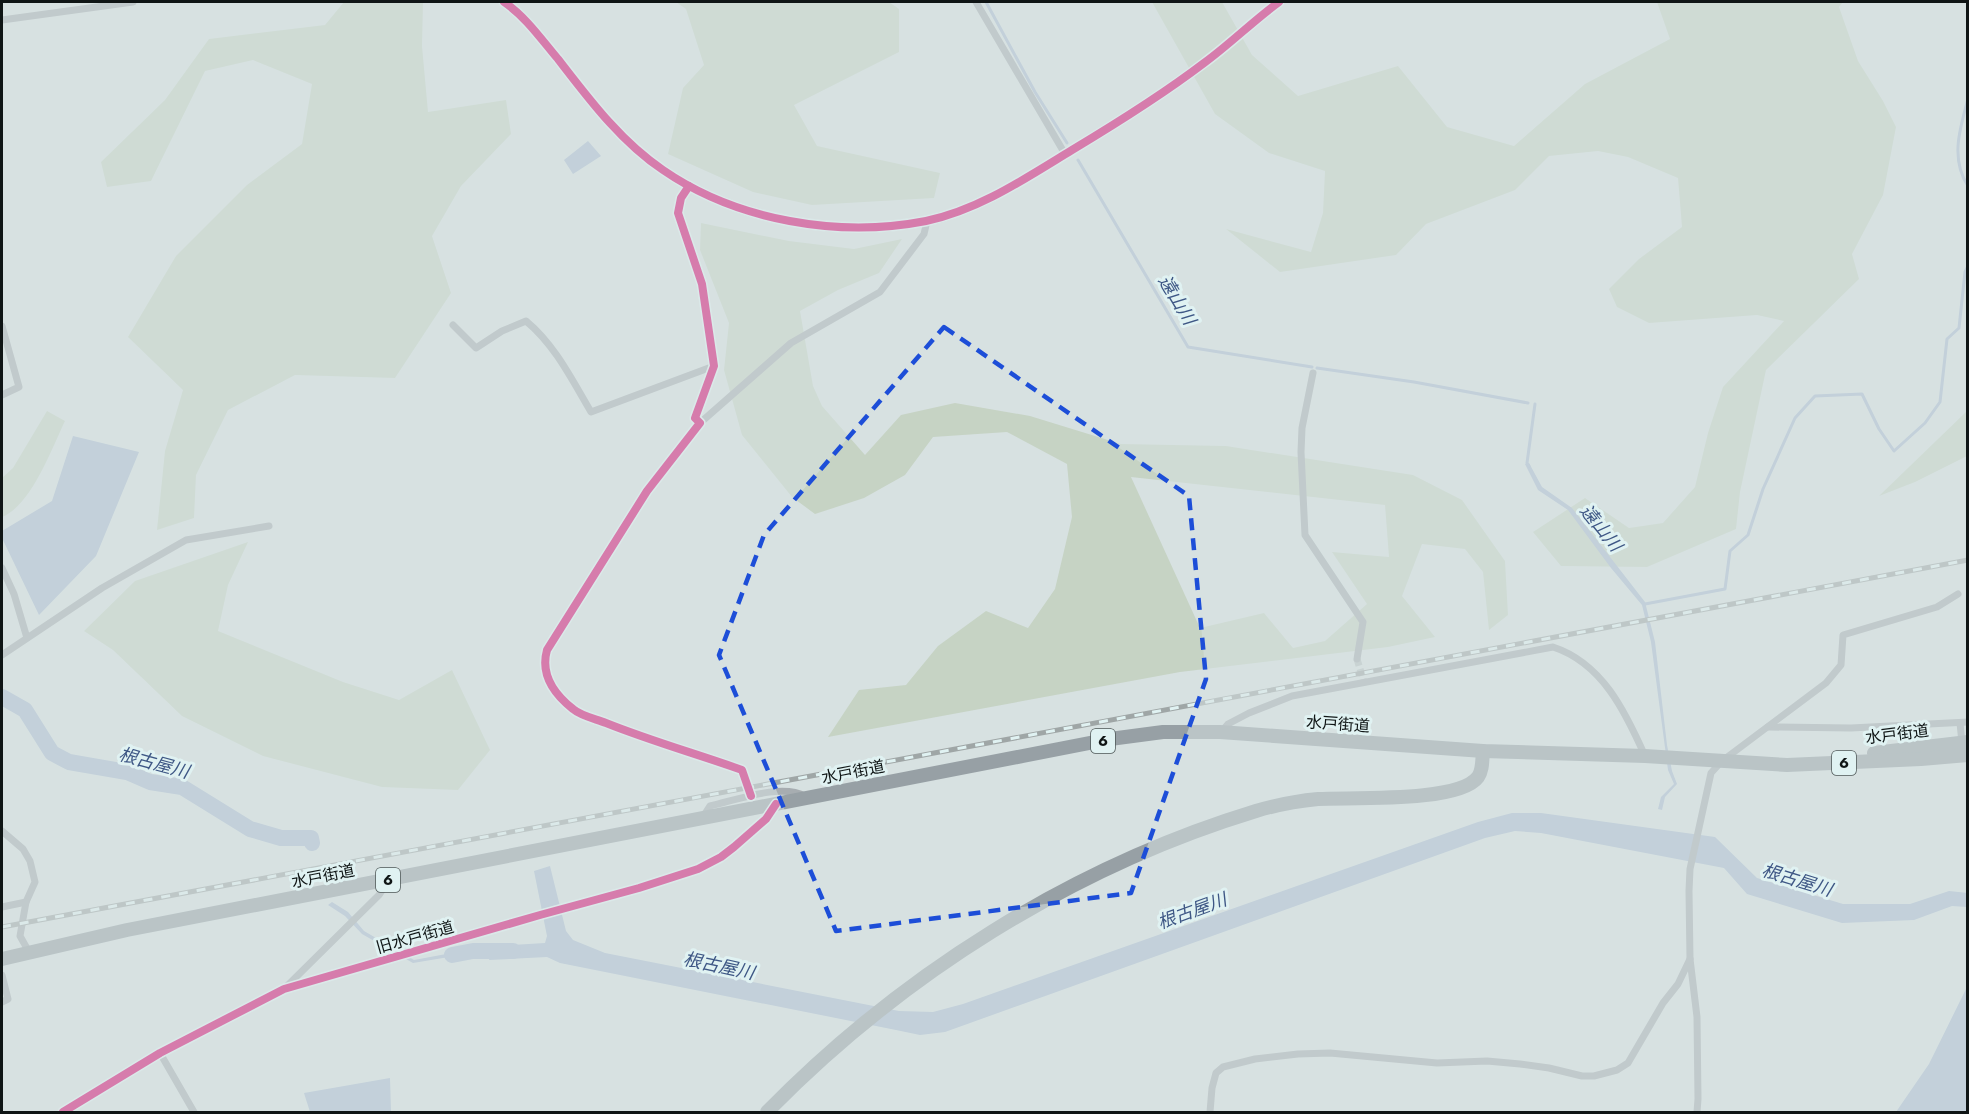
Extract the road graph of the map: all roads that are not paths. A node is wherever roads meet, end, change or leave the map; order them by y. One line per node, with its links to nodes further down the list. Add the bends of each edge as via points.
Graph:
1 (133, 2): 5 (street)
2 (504, 2): 7 (street, via 534,29 598,111 626,139 662,170)
3 (976, 2): 6 (street)
4 (1279, 2): 6 (street, via 1139,109)
5 (2, 20)
6 (1065, 154): 8 (street, via 1008,189)
7 (689, 186): 8 (street, via 755,213 812,225 872,228); 12 (street, via 678,213 702,284)
8 (927, 221): 15 (street, via 924,234 880,292 791,343)
9 (453, 325): 12 (street, via 476,348 526,321 541,333 563,363 591,412)
10 (2, 326): 11 (street)
11 (4, 344): 14 (street, via 19,387)
12 (714, 366): 15 (street, via 695,418)
13 (1313, 373): 22 (street, via 1302,428 1305,535 1363,622)
14 (2, 395)
15 (699, 423): 30 (street, via 647,491 547,650 544,662 556,695 574,710 742,770)
16 (269, 526): 19 (street, via 186,540 102,588)
17 (2, 568): 19 (street)
18 (1958, 594): 24 (street, via 1937,608 1844,635 1841,664 1835,673)
19 (27, 638): 21 (street)
20 (2, 645): 21 (street)
21 (3, 654)
22 (1357, 659)
23 (1964, 722): 24 (street, via 1843,729); 26 (street)
24 (1768, 727): 29 (street)
25 (1220, 732): 27 (highway, 水戸街道 / 6); 28 (street, via 1249,713 1292,696 1553,647 1578,658 1604,682); 31 (highway, 水戸街道 / 6, via 1130,736)
26 (1966, 750): 29 (highway, 水戸街道 / 6, via 1921,759 1787,765)
27 (1483, 751): 28 (highway, 水戸街道 / 6); 47 (highway, via 1478,777 1458,789 1395,798 1292,802 1149,850 1071,888 956,955 866,1022)
28 (1645, 756): 29 (highway, 水戸街道 / 6)
29 (1722, 761): 40 (street, via 1711,773 1690,869)
30 (751, 796): 31 (street, via 794,790); 33 (street, via 710,806)
31 (807, 798): 32 (highway, 水戸街道 / 6)
32 (776, 804): 33 (highway, 水戸街道 / 6); 42 (street, 旧水戸街道, via 766,819 727,852 674,878)
33 (703, 818): 35 (highway, 水戸街道 / 6)
34 (2, 831): 36 (street, via 23,849 30,861 34,882)
35 (389, 880): 38 (highway, 水戸街道 / 6); 42 (street, via 379,895)
36 (26, 902): 37 (street); 38 (street, via 20,936)
37 (2, 907)
38 (28, 952): 39 (highway, 水戸街道 / 6)
39 (2, 959)
40 (1690, 959): 48 (street, via 1628,1063 1617,1070 1582,1076 1487,1061 1437,1063 1330,1053 1298,1054 1223,1066 1216,1073); 49 (street, via 1696,1017)
41 (2, 975): 43 (street, via 8,999)
42 (284, 988): 44 (street, 旧水戸街道)
43 (2, 1002)
44 (160, 1053): 45 (street, 旧水戸街道); 46 (street)
45 (63, 1113)
46 (194, 1113)
47 (767, 1113)
48 (1210, 1113)
49 (1696, 1113)

